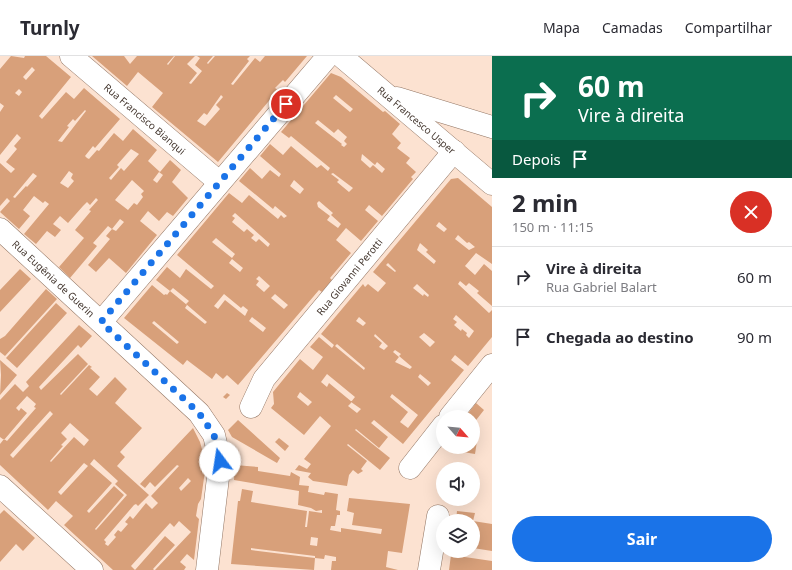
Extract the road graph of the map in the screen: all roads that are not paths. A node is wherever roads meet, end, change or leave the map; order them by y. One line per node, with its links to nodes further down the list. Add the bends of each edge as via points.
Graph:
1 (70, 56): 7 (street, Rua Francisco Bianqui)
2 (328, 56): 7 (street)
3 (342, 56): 4 (street, Rua Francesco Usper)
4 (389, 96): 5 (street); 6 (street, Rua Francesco Usper)
5 (492, 126)
6 (454, 151): 8 (street, Rua Francesco Usper); 12 (street, Rua Giovanni Perotti, via 264,379)
7 (219, 182): 10 (street)
8 (492, 184)
9 (0, 229): 10 (street, Rua Eugênia de Guerin)
10 (101, 322): 19 (street, Rua Eugênia de Guerin, via 199,413 214,435 220,461)
11 (492, 365): 13 (street)
12 (251, 407)
13 (456, 410)
14 (436, 435): 15 (street)
15 (410, 468)
16 (0, 486): 18 (street)
17 (436, 528): 20 (street)
18 (92, 570)
19 (207, 570)
20 (429, 570)

